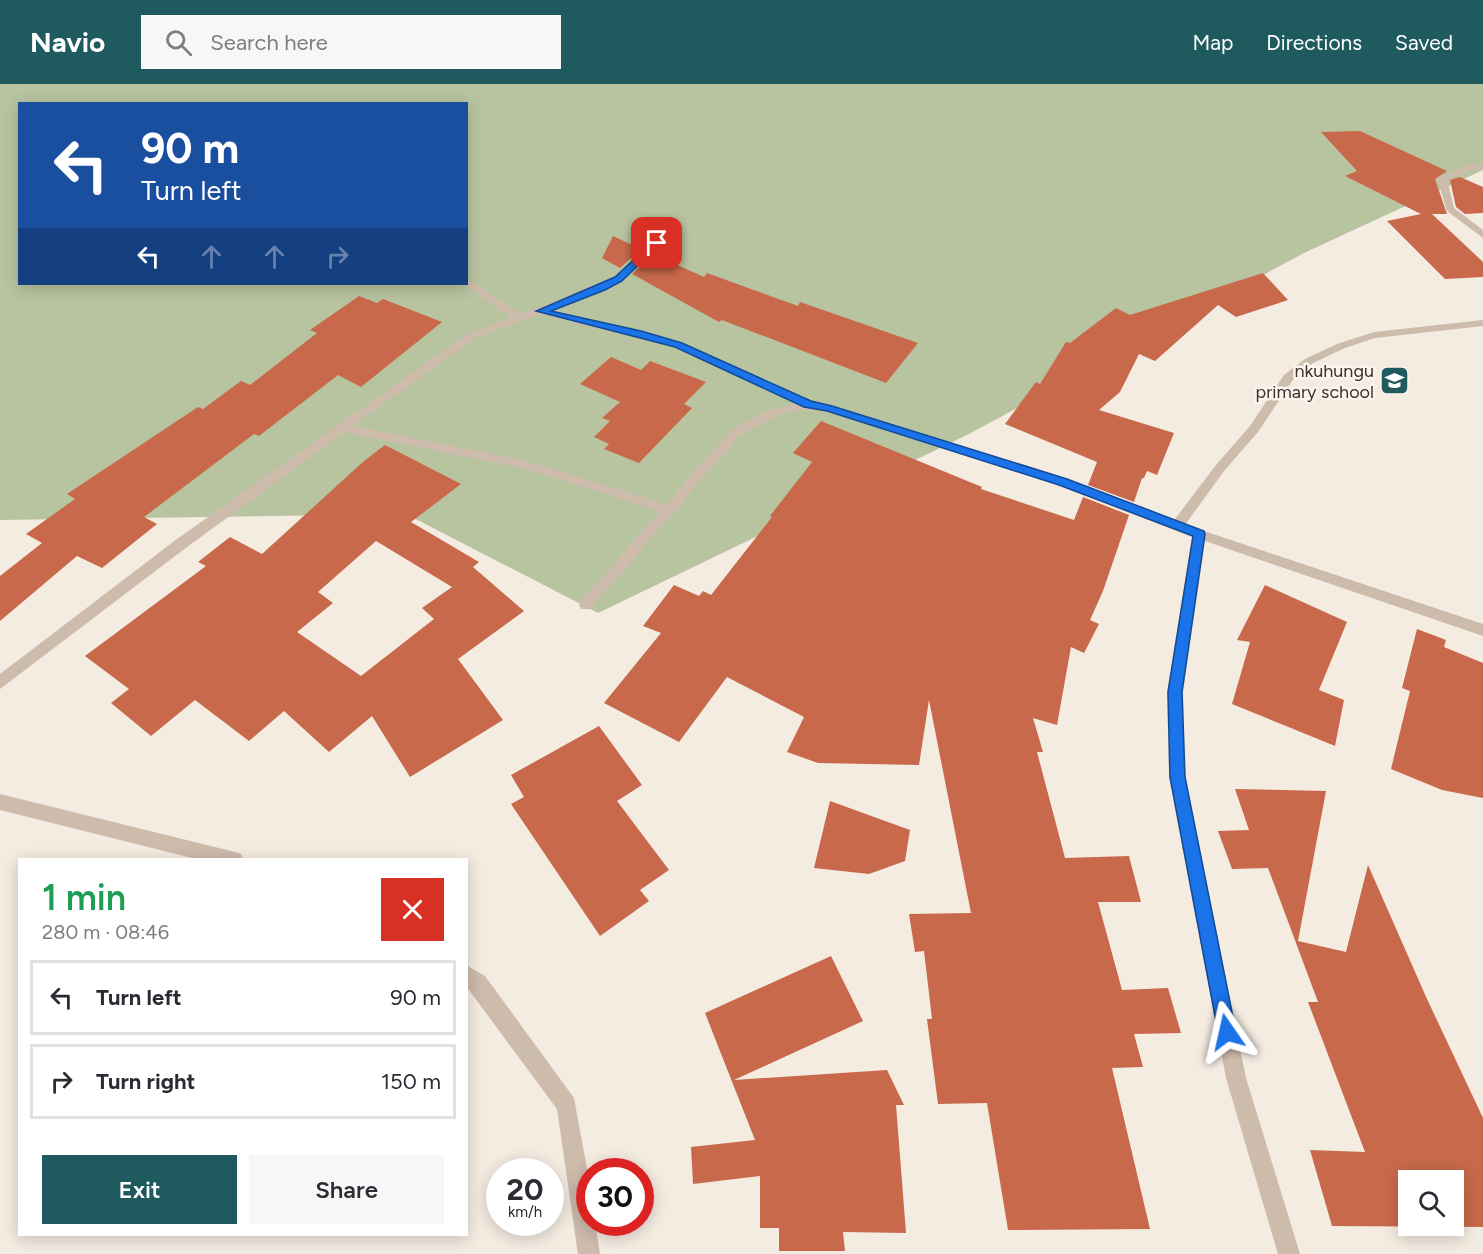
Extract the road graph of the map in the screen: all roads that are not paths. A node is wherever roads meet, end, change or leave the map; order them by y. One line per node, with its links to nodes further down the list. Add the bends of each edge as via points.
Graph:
1 (1483, 167): 3 (street, via 1442,178 1450,209)
2 (667, 232): 5 (street, via 618,279)
3 (1483, 235)
4 (468, 282): 6 (street)
5 (541, 311): 6 (street); 8 (street, via 679,345)
6 (519, 318): 9 (street, via 471,336)
7 (1483, 323): 11 (street, via 1374,335 1310,362 1288,378 1254,429)
8 (808, 404): 10 (street, via 765,414 735,433); 11 (street, via 1063,482)
9 (342, 428): 10 (street, via 526,465); 15 (street, via 182,543)
10 (668, 509): 13 (street)
11 (1177, 526): 12 (street)
12 (1199, 534): 14 (street); 20 (street, via 1175,692 1177,777 1236,1078)
13 (586, 605)
14 (1483, 630)
15 (0, 683)
16 (0, 802): 17 (street)
17 (227, 858)
18 (468, 976): 19 (street, via 478,983 567,1105)
19 (589, 1254)
20 (1289, 1254)

